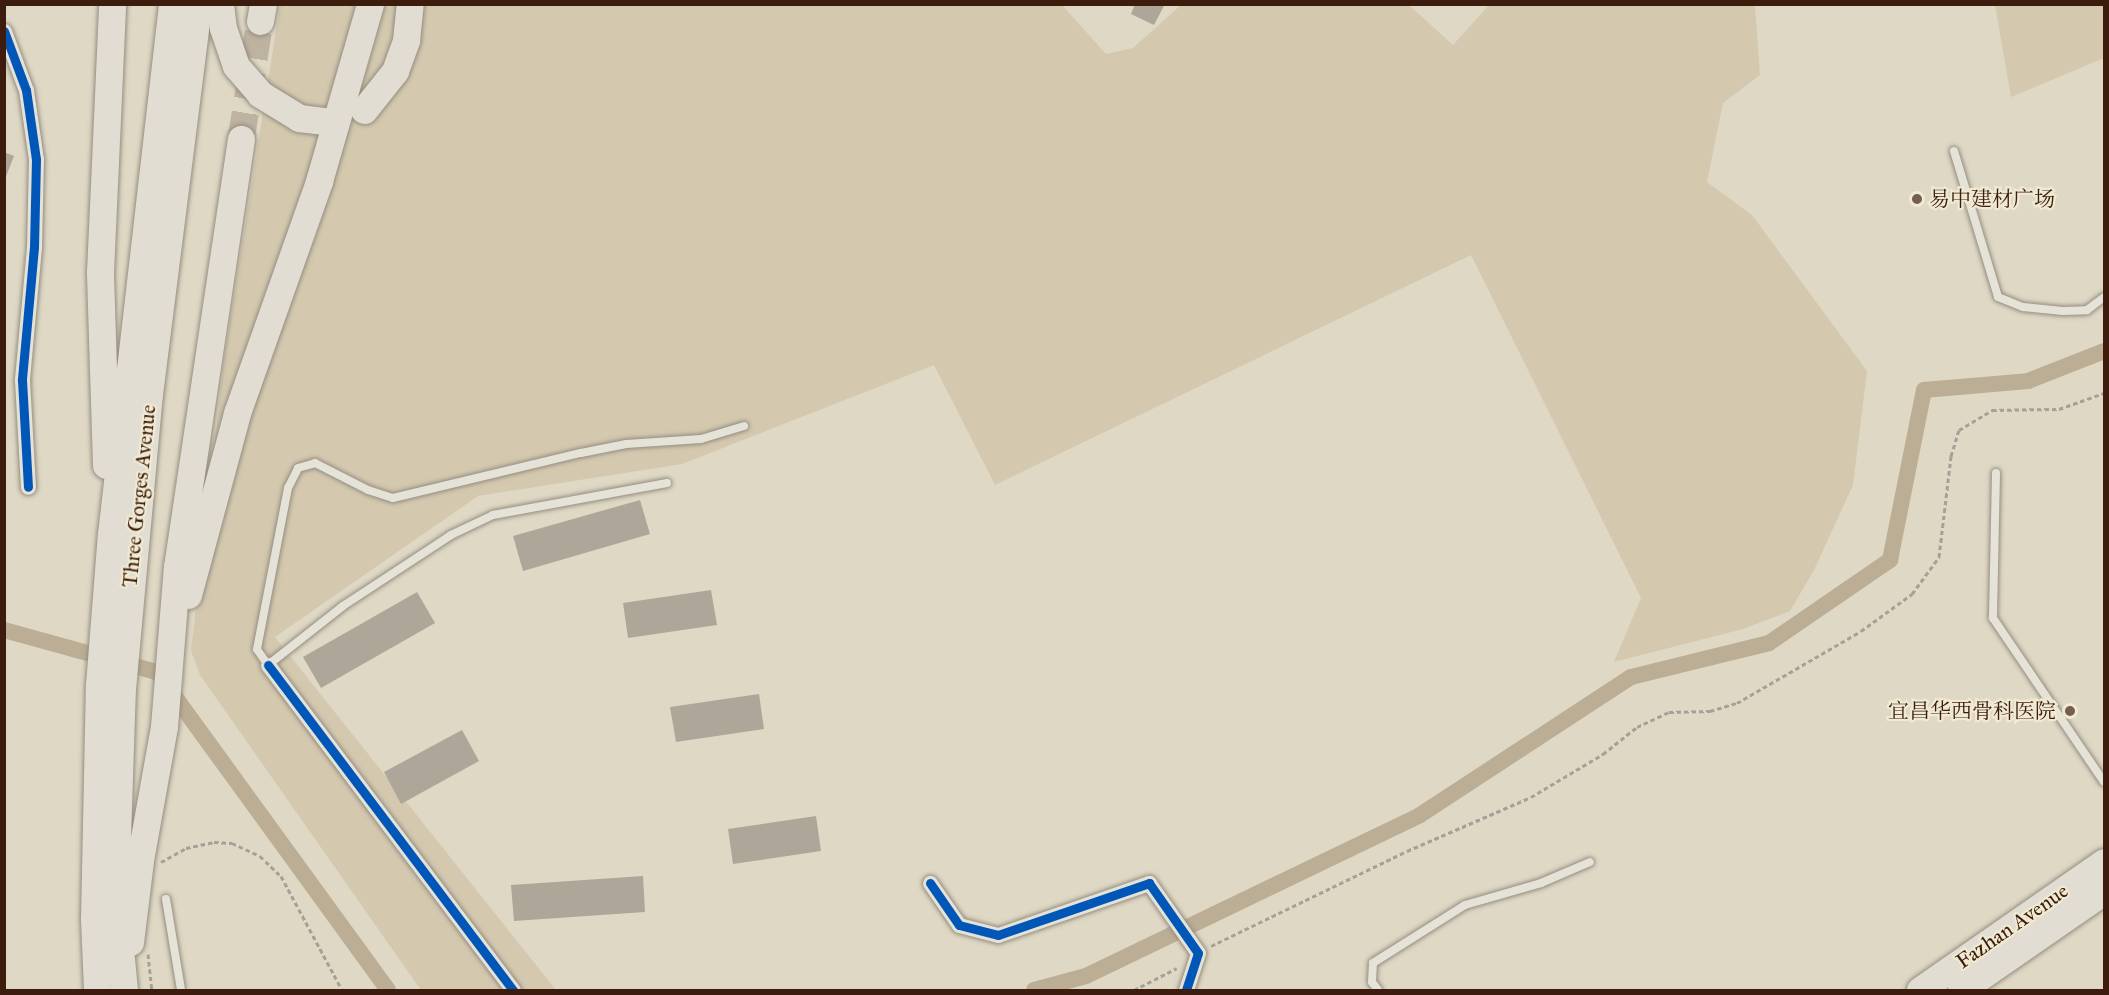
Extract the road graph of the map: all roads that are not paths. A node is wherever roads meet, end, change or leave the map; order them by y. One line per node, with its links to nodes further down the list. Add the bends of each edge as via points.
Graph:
1 (112, 4): 17 (highway, via 100,272 102,402)
2 (172, 4): 17 (highway, Three Gorges Avenue)
3 (198, 4): 18 (highway, Three Gorges Avenue, via 149,394)
4 (220, 4): 9 (highway, via 222,28 236,66 260,94 299,118)
5 (410, 4): 8 (highway, via 406,40 395,71)
6 (369, 9): 20 (highway, via 319,181 237,413)
7 (4, 31): 16 (street, via 26,90 36,159 34,246 21,380)
8 (364, 110)
9 (325, 121)
10 (241, 139): 20 (highway, via 177,567)
11 (1954, 151): 12 (lane, via 1998,297 2023,307 2062,311 2087,310)
12 (2104, 297)
13 (744, 426): 19 (lane, via 701,439 626,444 580,453 393,498 315,463 297,468 288,488 257,649)
14 (1996, 473): 22 (lane, via 1993,618)
15 (667, 483): 19 (lane, via 493,515 451,535 343,606)
16 (28, 488)
17 (111, 534): 18 (highway, Three Gorges Avenue)
18 (121, 569): 21 (highway, Three Gorges Avenue)
19 (268, 665): 31 (street)
20 (169, 672): 29 (highway)
21 (110, 687): 28 (highway, Three Gorges Avenue, via 94,919); 29 (highway, Three Gorges Avenue, via 115,897)
22 (2104, 782)
23 (1590, 862): 33 (lane, via 1541,884 1465,905 1373,963 1372,981)
24 (2104, 862): 34 (highway, Fazhan Avenue)
25 (930, 883): 32 (street, via 959,925 998,935 1149,883 1198,953)
26 (2104, 891): 35 (highway, Fazhan Avenue)
27 (166, 899): 30 (lane)
28 (97, 990)
29 (125, 990)
30 (181, 990)
31 (513, 990)
32 (1185, 990)
33 (1378, 990)
34 (1920, 990)
35 (1961, 990)

